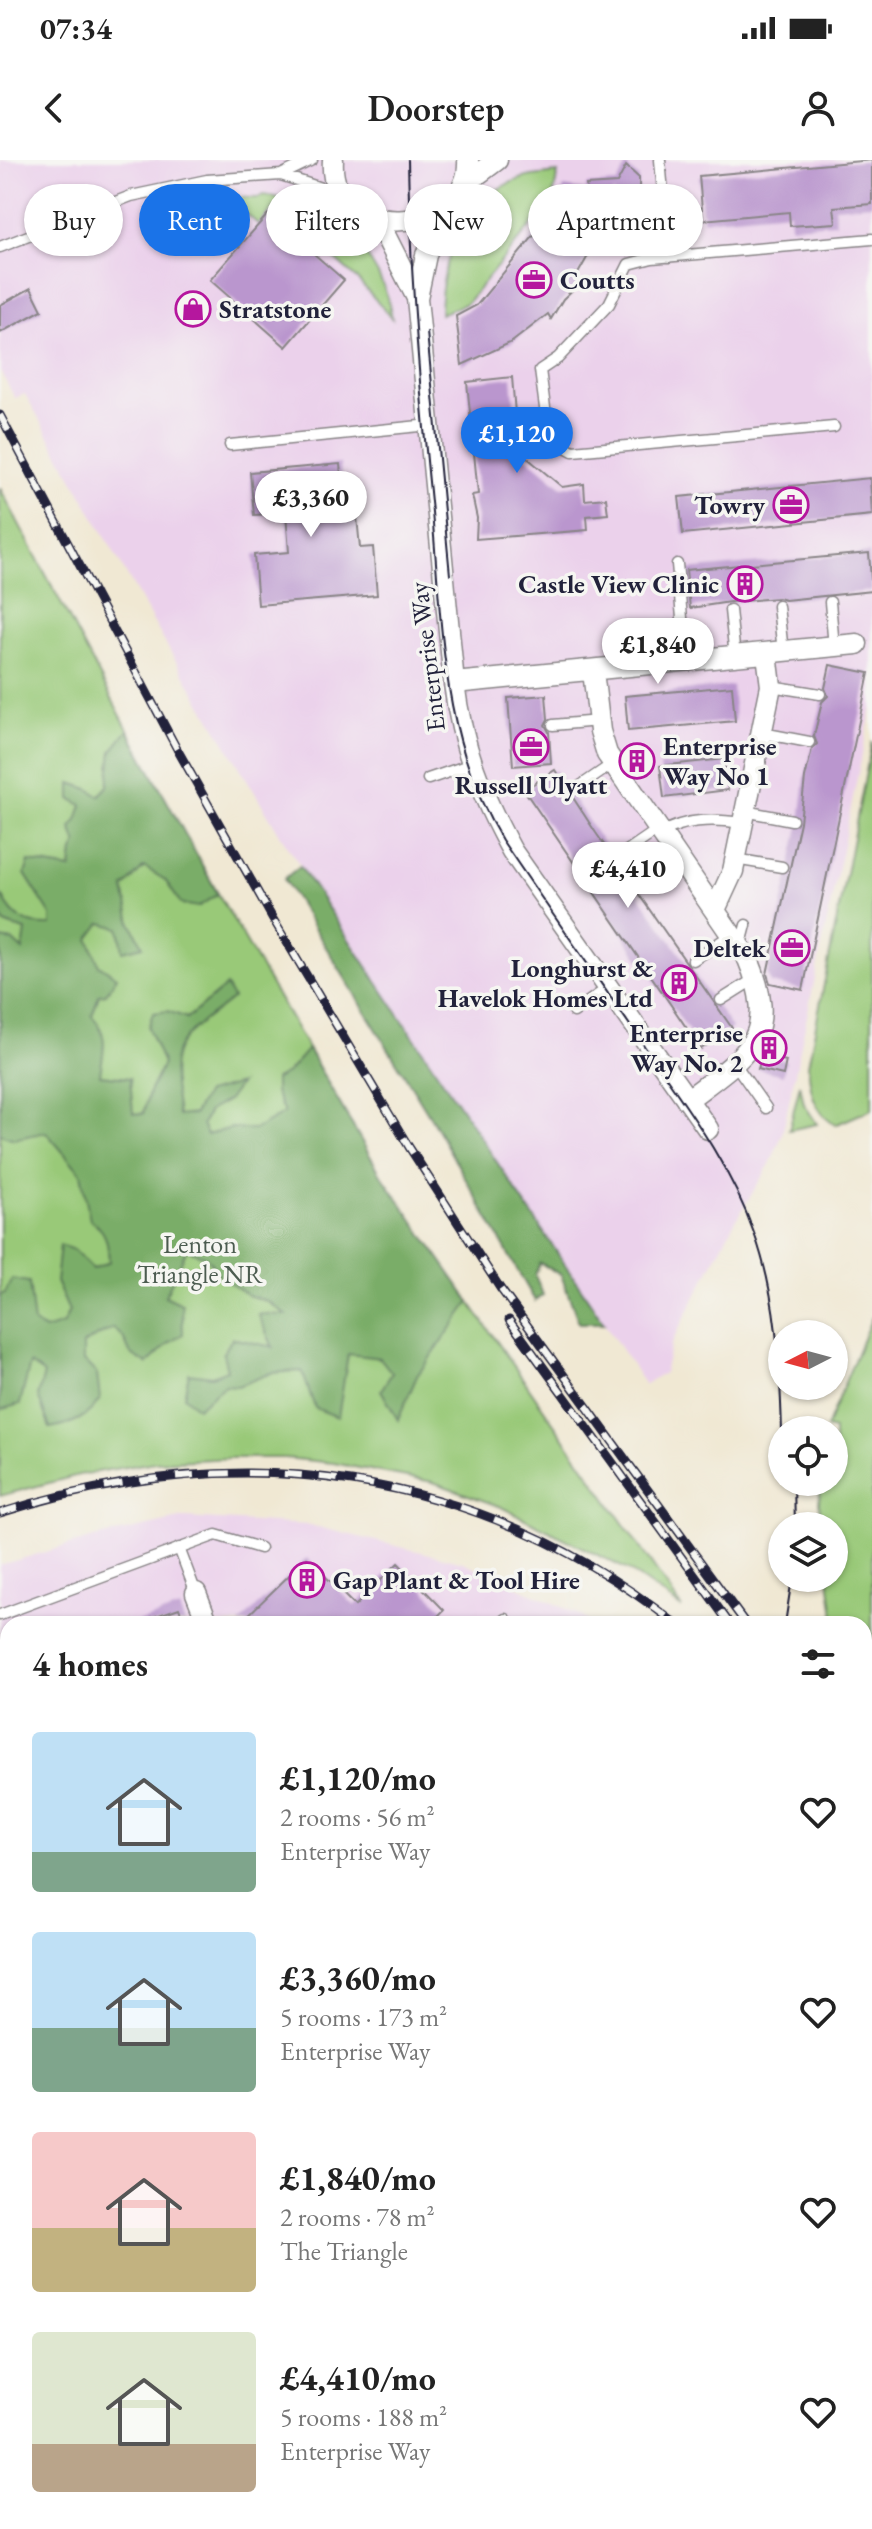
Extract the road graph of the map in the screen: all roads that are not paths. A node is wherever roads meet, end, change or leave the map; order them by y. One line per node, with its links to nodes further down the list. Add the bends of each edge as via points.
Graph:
1 (312, 160): 6 (lane)
2 (333, 160): 9 (street)
3 (468, 160): 7 (street)
4 (497, 160): 7 (street, Enterprise Way)
5 (660, 160): 14 (lane)
6 (281, 175): 8 (lane); 12 (lane, via 207,180 131,196)
7 (466, 183)
8 (308, 184)
9 (336, 184)
10 (872, 239): 14 (lane)
11 (388, 241): 15 (street, Enterprise Way)
12 (0, 247)
13 (426, 256): 15 (street, Enterprise Way)
14 (669, 257): 17 (lane, via 629,264 609,304 540,370 549,438 573,451)
15 (417, 298): 16 (street, Enterprise Way)
16 (430, 425): 18 (lane); 29 (street, Enterprise Way)
17 (834, 427)
18 (230, 445)
19 (677, 564): 27 (lane)
20 (830, 602): 24 (lane)
21 (778, 606): 25 (lane)
22 (730, 610): 26 (lane)
23 (857, 644): 24 (street)
24 (834, 647): 25 (street)
25 (775, 653): 26 (street); 30 (street)
26 (735, 657): 27 (street)
27 (686, 661): 28 (street)
28 (593, 671): 29 (street); 32 (street)
29 (454, 683): 37 (street, Enterprise Way)
30 (771, 686): 31 (lane); 34 (street)
31 (820, 694)
32 (599, 721): 33 (lane); 36 (street, via 604,748)
33 (553, 725)
34 (762, 733): 35 (lane); 40 (street)
35 (809, 742)
36 (614, 763): 39 (lane); 42 (street)
37 (472, 764): 38 (lane); 50 (street, Enterprise Way, via 485,802 512,851)
38 (428, 779)
39 (576, 789)
40 (743, 817): 41 (lane); 42 (lane, via 688,822); 44 (street)
41 (792, 820)
42 (660, 831): 43 (lane); 46 (street)
43 (621, 855)
44 (735, 859): 45 (lane); 46 (street)
45 (782, 867)
46 (715, 910): 47 (street)
47 (739, 936): 48 (lane); 49 (street)
48 (693, 960)
49 (756, 978): 51 (lane); 53 (street, via 762,1007 758,1032)
50 (609, 987): 52 (lane); 54 (street, Enterprise Way)
51 (721, 1000)
52 (574, 1012)
53 (735, 1064): 54 (street); 55 (lane)
54 (687, 1100): 56 (street, Enterprise Way)
55 (766, 1108)
56 (708, 1129)
57 (179, 1548): 58 (lane, via 216,1535); 59 (lane); 60 (lane)
58 (260, 1548)
59 (196, 1593): 61 (street)
60 (0, 1615)
61 (205, 1616)

